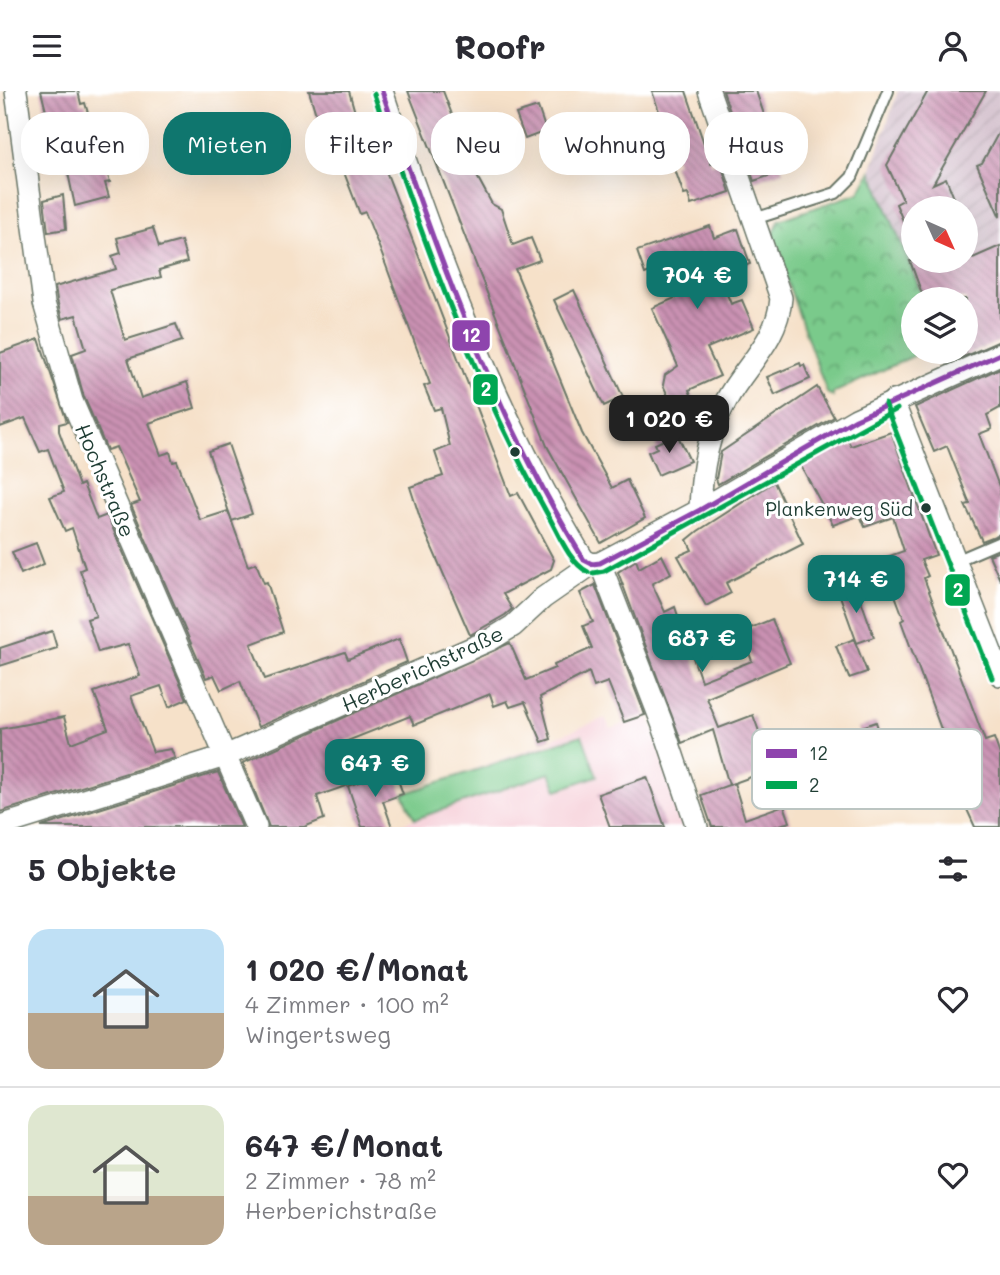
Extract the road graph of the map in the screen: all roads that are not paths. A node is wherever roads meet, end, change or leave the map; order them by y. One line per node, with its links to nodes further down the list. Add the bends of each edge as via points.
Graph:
1 (16, 91): 13 (street, Hochstraße, via 44,303 55,348 72,401)
2 (382, 91): 11 (street, via 416,195 515,437 584,560)
3 (709, 91): 5 (street)
4 (888, 91): 5 (lane, via 852,177 836,193)
5 (754, 219): 8 (street, via 781,298 780,314 758,358 724,403 701,479)
6 (1000, 354): 7 (street, Herberichstraße)
7 (893, 401): 8 (street, Herberichstraße); 10 (street)
8 (700, 510): 11 (street, Herberichstraße)
9 (1000, 542): 10 (lane)
10 (958, 560): 12 (street)
11 (596, 563): 13 (street, Herberichstraße, via 490,640); 16 (street, via 663,723)
12 (1000, 675)
13 (225, 756): 14 (street, Herberichstraße); 15 (street, Hochstraße)
14 (0, 826)
15 (256, 827)
16 (697, 827)

